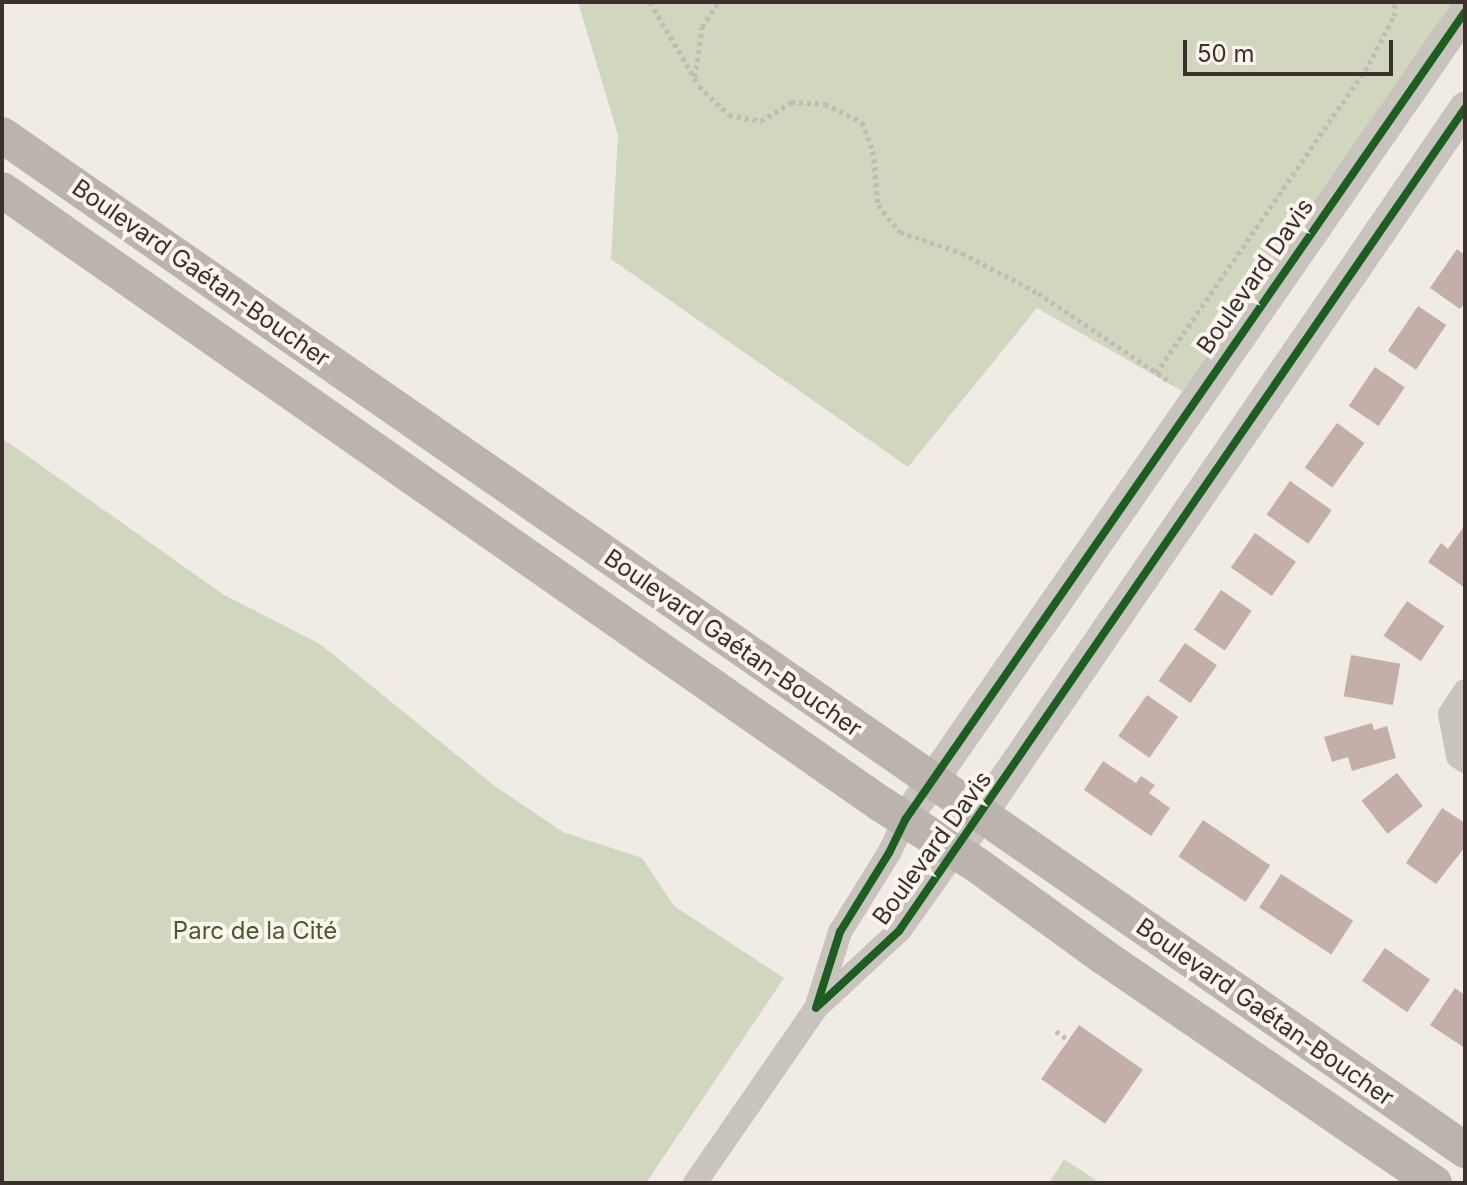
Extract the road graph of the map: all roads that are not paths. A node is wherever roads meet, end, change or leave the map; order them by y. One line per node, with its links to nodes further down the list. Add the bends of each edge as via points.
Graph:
1 (1465, 12): 7 (street, Boulevard Davis)
2 (1465, 108): 8 (street, Boulevard Davis)
3 (2, 135): 7 (main road, Boulevard Gaétan-Boucher)
4 (2, 190): 9 (main road, Boulevard Gaétan-Boucher)
5 (1465, 691): 6 (street, via 1450,714 1458,756)
6 (1465, 761)
7 (933, 781): 8 (main road, Boulevard Gaétan-Boucher); 9 (street, Boulevard Davis)
8 (982, 815): 10 (street, Boulevard Davis); 12 (main road, Boulevard Gaétan-Boucher)
9 (905, 820): 10 (main road, Boulevard Gaétan-Boucher); 11 (street, Boulevard Davis, via 840,932)
10 (956, 851): 11 (street, Boulevard Davis, via 899,931); 14 (main road, Boulevard Gaétan-Boucher)
11 (816, 1008): 13 (street, Boulevard Davis)
12 (1465, 1150)
13 (695, 1183)
14 (1434, 1183)

